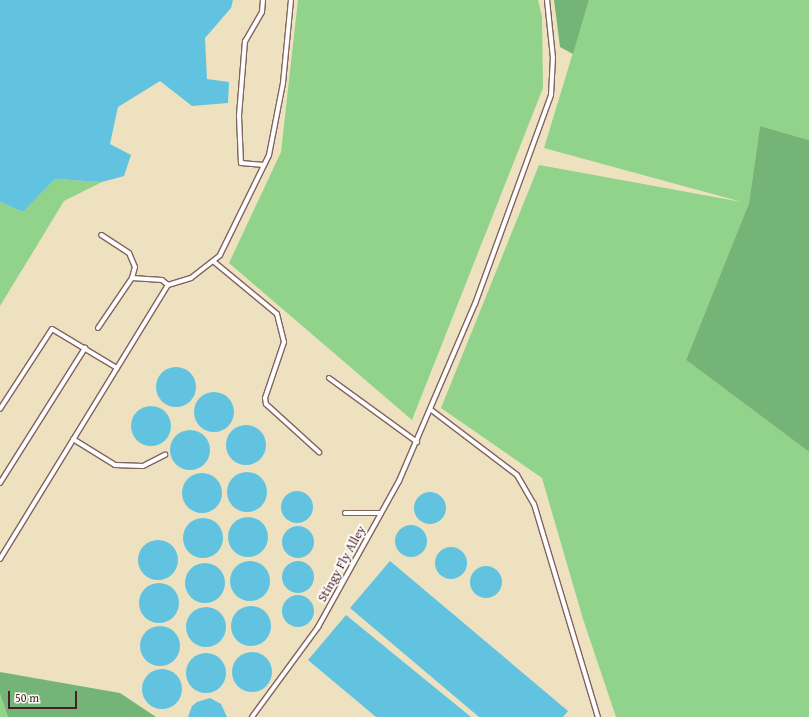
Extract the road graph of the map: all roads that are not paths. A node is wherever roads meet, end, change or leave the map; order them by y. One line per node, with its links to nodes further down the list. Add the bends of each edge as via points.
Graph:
1 (263, 0): 4 (lane, via 262,12 245,41 239,116 241,163)
2 (292, 0): 4 (lane, via 283,83 269,155)
3 (547, 0): 14 (lane, Stingy Fly Alley, via 553,58 551,95 475,304)
4 (264, 165): 6 (lane, via 220,255)
5 (101, 235): 7 (lane, via 134,259)
6 (213, 261): 8 (lane, via 191,278); 17 (lane, via 277,314 284,342 265,398 266,404)
7 (132, 278): 8 (lane, via 162,280); 9 (lane)
8 (168, 285): 11 (lane)
9 (98, 328)
10 (84, 348): 11 (lane); 13 (lane, via 52,329); 19 (lane)
11 (117, 368): 15 (lane)
12 (329, 378): 16 (lane)
13 (0, 409)
14 (430, 409): 16 (lane, Stingy Fly Alley); 24 (lane, via 518,475 534,504)
15 (74, 439): 18 (lane, via 115,465 143,466); 22 (lane)
16 (417, 442): 21 (lane, Stingy Fly Alley)
17 (319, 452)
18 (165, 455)
19 (0, 483)
20 (345, 513): 21 (lane)
21 (381, 513): 23 (lane, Stingy Fly Alley, via 318,627)
22 (0, 559)
23 (252, 717)
24 (598, 717)

